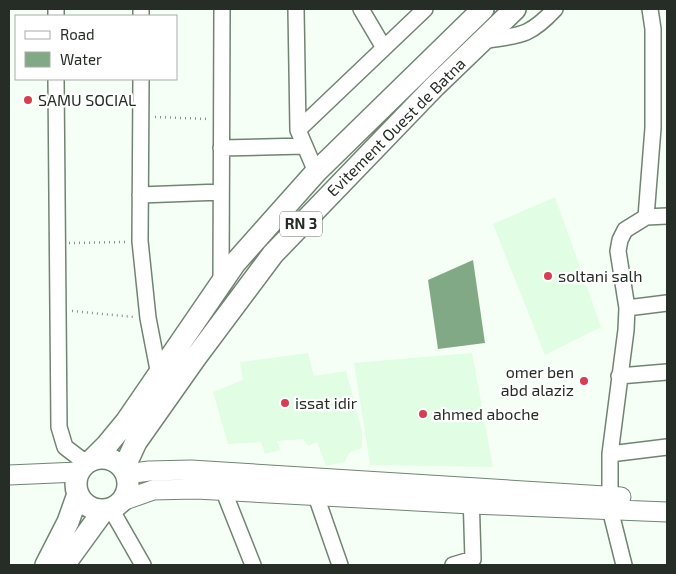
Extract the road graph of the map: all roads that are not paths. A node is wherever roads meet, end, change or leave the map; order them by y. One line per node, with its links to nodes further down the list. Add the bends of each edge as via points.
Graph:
1 (222, 9): 16 (street)
2 (296, 9): 14 (street)
3 (361, 9): 10 (street)
4 (425, 9): 10 (street)
5 (483, 9): 17 (highway, Evitement Ouest de Batna / RN 3)
6 (515, 9): 9 (highway, Evitement Ouest de Batna / RN 3)
7 (555, 9): 9 (street, via 528,33)
8 (650, 9): 13 (street)
9 (482, 41): 30 (highway, Evitement Ouest de Batna / RN 3, via 273,254 136,442)
10 (384, 48): 14 (street)
11 (56, 80): 31 (street, via 60,437)
12 (141, 80): 19 (street)
13 (660, 127): 21 (street)
14 (298, 130): 15 (street)
15 (304, 146): 16 (street); 17 (street)
16 (220, 148): 18 (street)
17 (316, 172): 22 (highway, Evitement Ouest de Batna / RN 3, via 235,263)
18 (221, 192): 19 (street); 22 (street)
19 (140, 195): 26 (street, via 140,241 148,318)
20 (667, 216): 21 (street)
21 (646, 217): 24 (street, via 626,230 620,240 618,251)
22 (221, 285): 26 (highway, Evitement Ouest de Batna / RN 3)
23 (667, 303): 24 (street)
24 (627, 308): 27 (street)
25 (667, 372): 27 (street)
26 (159, 375): 31 (highway, Evitement Ouest de Batna / RN 3, via 126,422)
27 (619, 376): 29 (street)
28 (667, 447): 29 (street)
29 (610, 454): 37 (street)
30 (125, 471): 31 (highway, via 107,457); 35 (main road, via 191,470); 38 (highway, via 128,488)
31 (82, 475): 32 (main road); 38 (highway, via 88,506); 41 (highway, Evitement Ouest de Batna / RN 3, via 68,522)
32 (9, 477)
33 (224, 492): 34 (main road); 38 (main road, via 196,488 153,490); 44 (street)
34 (316, 496): 35 (main road); 45 (street)
35 (471, 496): 37 (main road); 40 (street)
36 (667, 501): 37 (main road)
37 (609, 503): 39 (main road); 47 (street)
38 (112, 507): 42 (highway); 43 (street)
39 (667, 512)
40 (473, 562): 46 (street)
41 (46, 565)
42 (64, 565)
43 (143, 565)
44 (253, 565)
45 (340, 565)
46 (452, 565)
47 (624, 565)

